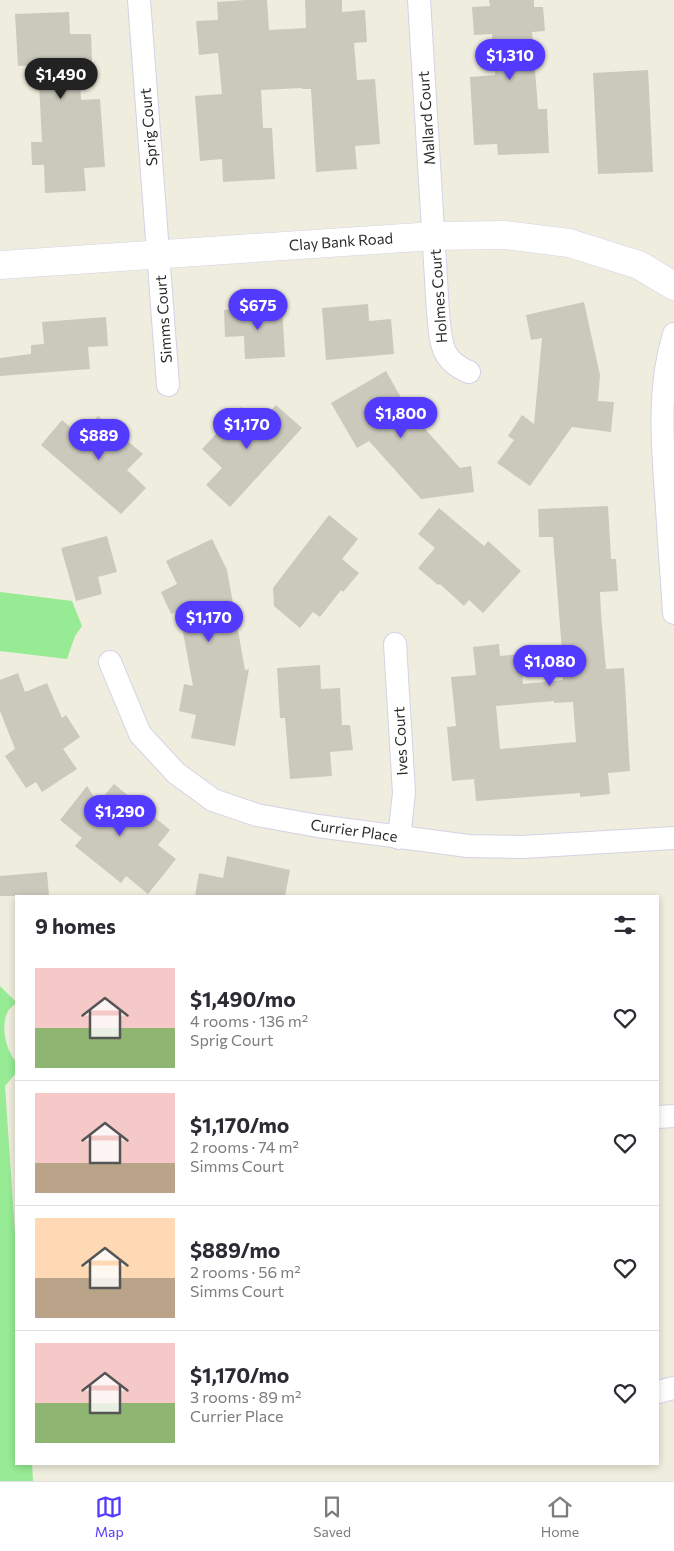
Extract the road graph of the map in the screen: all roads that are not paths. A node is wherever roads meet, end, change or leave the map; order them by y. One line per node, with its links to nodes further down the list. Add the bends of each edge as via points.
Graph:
1 (139, 0): 4 (street, Sprig Court)
2 (419, 0): 3 (street, Mallard Court)
3 (434, 236): 4 (street, Clay Bank Road); 6 (street, Clay Bank Road, via 505,235 569,243 639,265); 8 (street, Holmes Court, via 443,350 455,367)
4 (159, 254): 5 (street, Clay Bank Road); 9 (street, Simms Court)
5 (0, 265)
6 (674, 286)
7 (674, 334): 10 (street, via 662,398)
8 (469, 372)
9 (168, 385)
10 (672, 560): 11 (street)
11 (674, 613)
12 (395, 644): 14 (street, Ives Court, via 404,793)
13 (110, 662): 14 (street, Currier Place, via 140,734 176,773 213,800 257,815)
14 (399, 838): 15 (street, Currier Place, via 468,846 513,847)
15 (674, 838)
16 (659, 1116): 17 (street)
17 (674, 1116)
18 (674, 1388): 19 (street)
19 (659, 1392)

